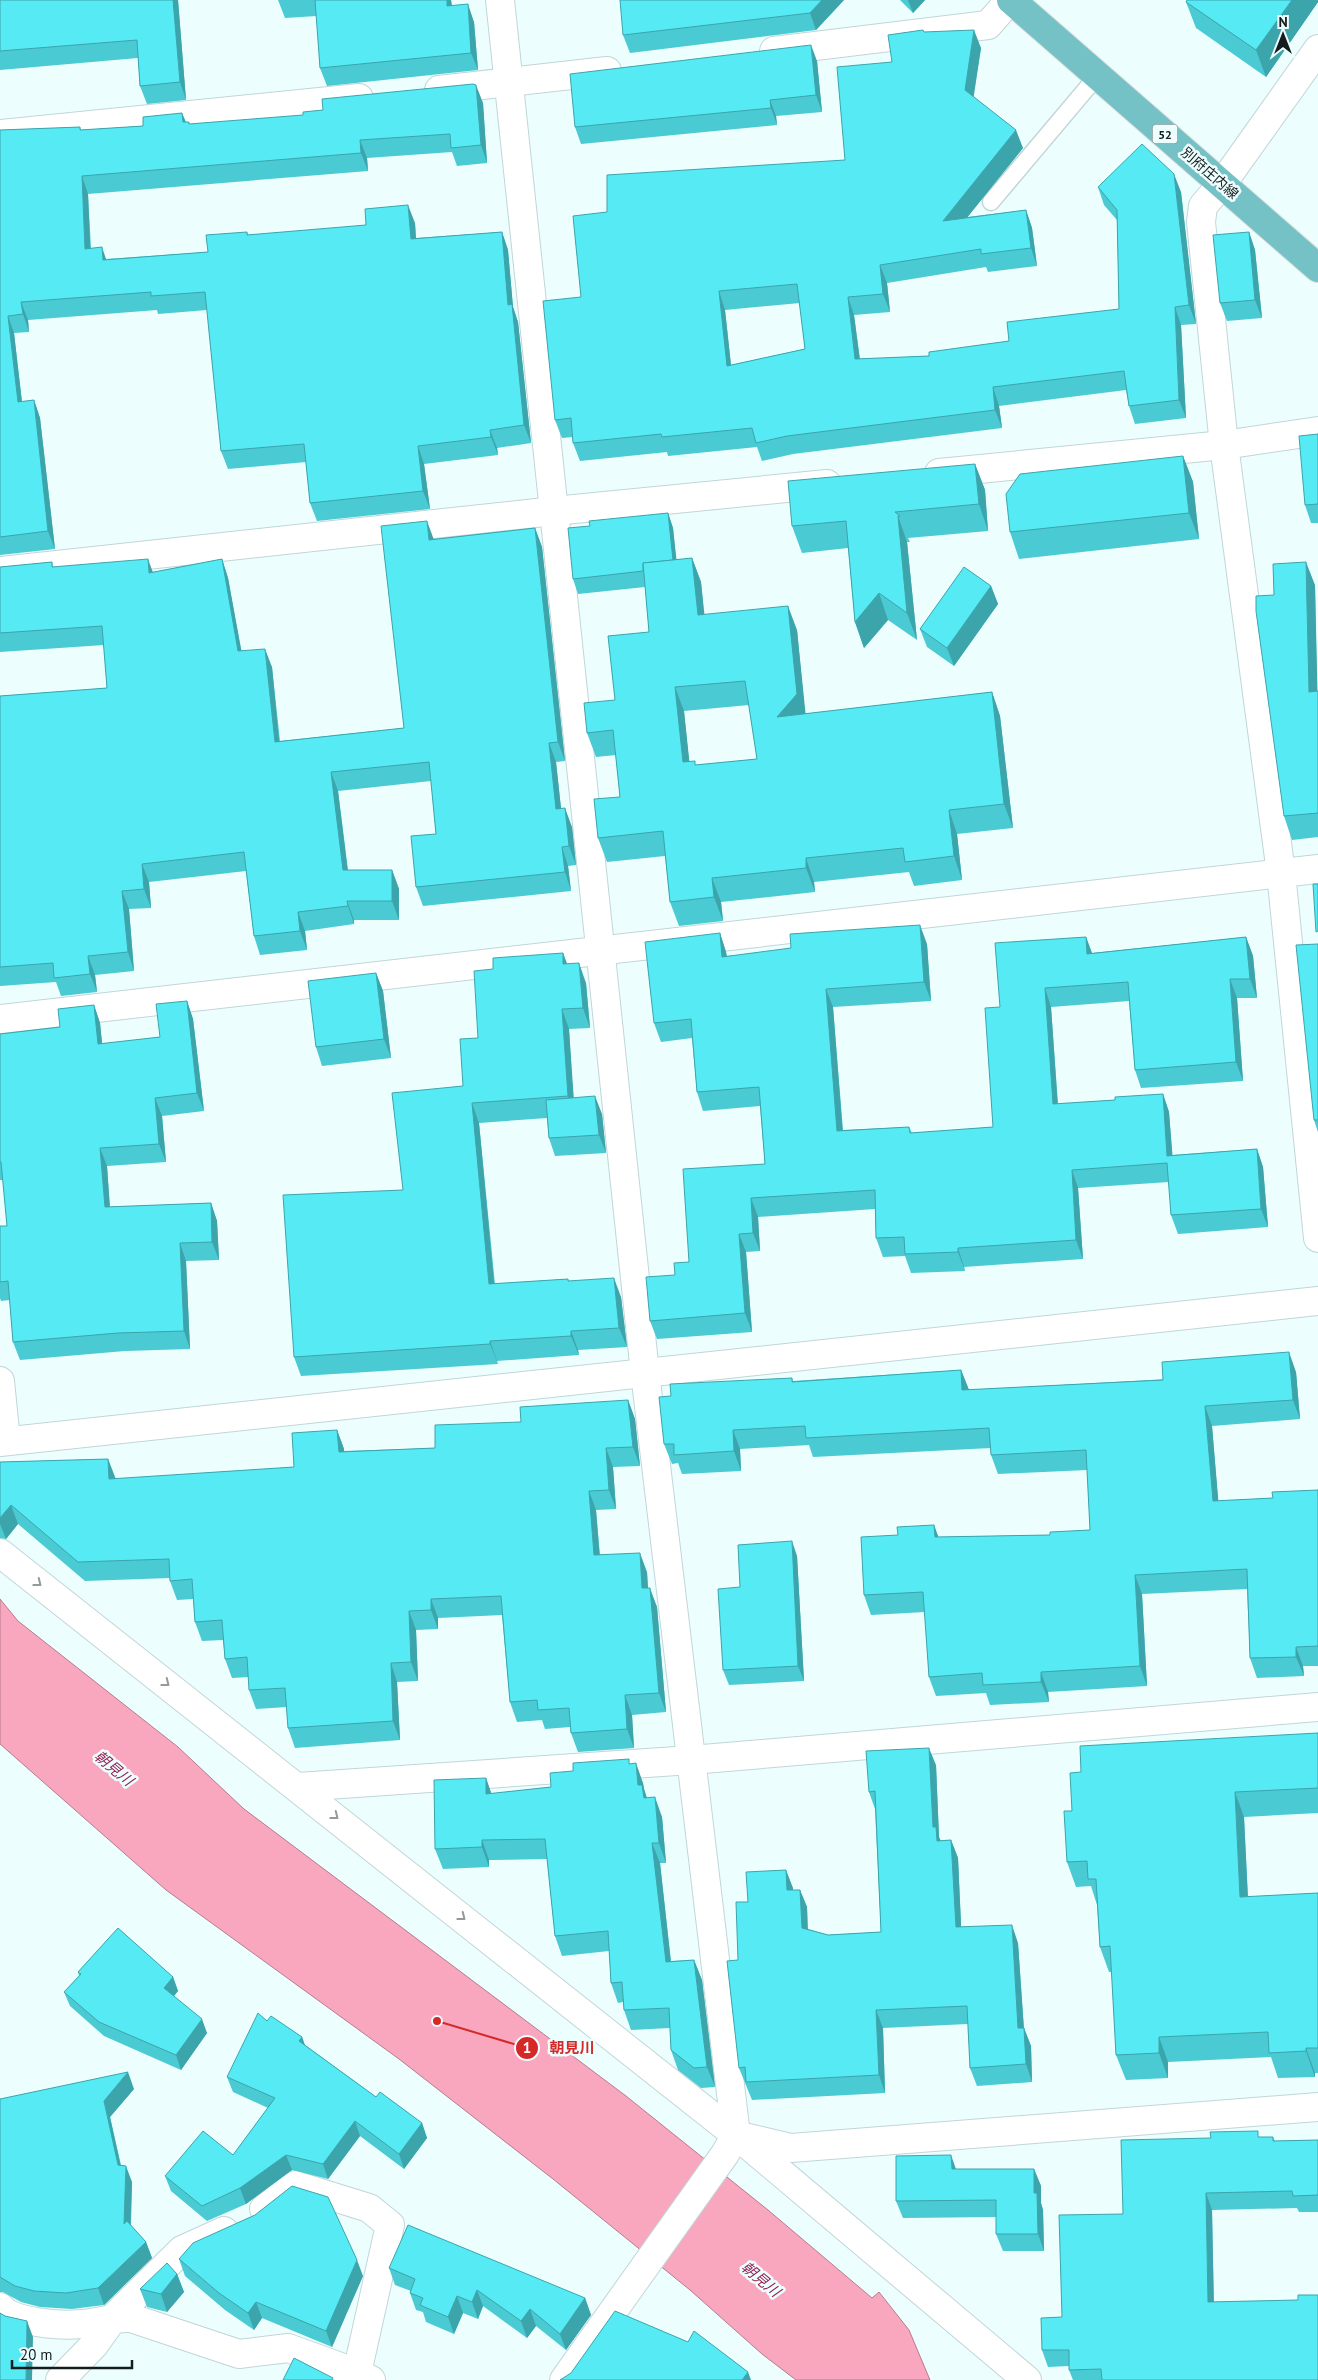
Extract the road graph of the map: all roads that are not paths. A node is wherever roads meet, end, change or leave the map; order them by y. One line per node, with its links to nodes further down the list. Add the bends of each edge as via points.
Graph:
1 (500, 0): 7 (street)
2 (1010, 0): 4 (street, via 988,25); 6 (main road, 別府庄内線 / 52)
3 (1318, 49): 11 (street)
4 (753, 53)
5 (636, 68): 7 (street)
6 (1098, 75): 11 (main road, 別府庄内線 / 52); 12 (lane)
7 (509, 83): 8 (street); 18 (street)
8 (411, 93)
9 (382, 96): 10 (street)
10 (0, 134)
11 (1222, 184): 13 (main road, 別府庄内線 / 52); 15 (street, via 1204,206 1201,222)
12 (991, 202)
13 (1318, 268)
14 (1318, 431): 15 (street)
15 (1224, 445): 16 (street); 21 (street)
16 (918, 475)
17 (849, 482): 18 (street)
18 (554, 511): 19 (street); 22 (street)
19 (0, 572)
20 (1318, 869): 21 (street)
21 (1281, 873): 22 (street); 24 (street)
22 (600, 950): 23 (street); 26 (street)
23 (0, 1019)
24 (1318, 1238)
25 (1318, 1301): 26 (street)
26 (645, 1373): 28 (street); 31 (street)
27 (0, 1381): 28 (street)
28 (3, 1442)
29 (0, 1553): 32 (street, one-way to 32)
30 (1318, 1707): 31 (street)
31 (691, 1760): 32 (street); 34 (street)
32 (298, 1787): 34 (street, one-way to 34)
33 (1318, 2107): 34 (street, via 791,2148)
34 (730, 2145): 39 (street); 40 (street)
35 (0, 2307): 36 (street, via 4,2312 35,2322 82,2324)
36 (114, 2317): 37 (street, via 131,2318 238,2354 288,2348); 37 (street, via 182,2250 254,2217 295,2185 369,2208 390,2225); 38 (street, via 94,2345)
37 (364, 2376)
38 (60, 2380)
39 (564, 2380)
40 (1027, 2380)

